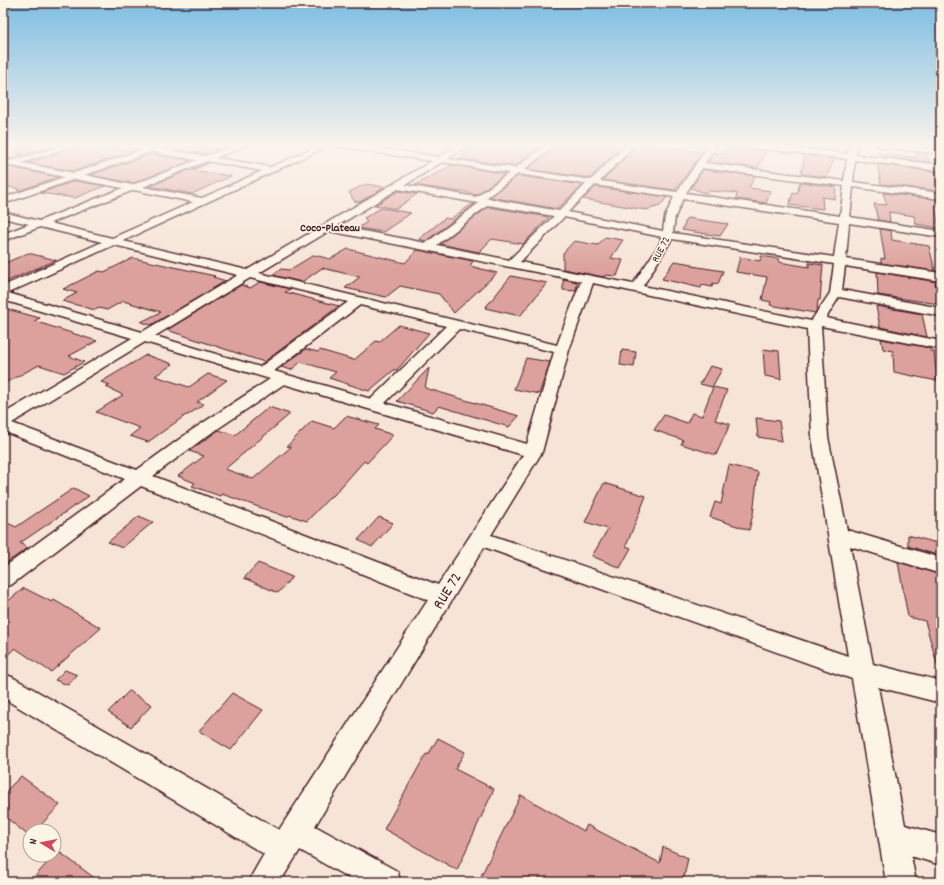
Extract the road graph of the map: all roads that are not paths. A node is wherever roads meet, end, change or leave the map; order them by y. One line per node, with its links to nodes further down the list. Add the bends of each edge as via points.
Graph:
1 (45, 186): 15 (street)
2 (129, 186): 12 (street)
3 (236, 186): 16 (street)
4 (396, 186): 22 (street)
5 (398, 186): 17 (street)
6 (500, 186): 17 (street)
7 (589, 186): 18 (street)
8 (622, 186): 13 (street)
9 (686, 186): 13 (street, RUE 72)
10 (849, 186): 20 (street)
11 (867, 186): 14 (street)
12 (133, 187): 16 (street); 21 (street)
13 (680, 195): 20 (street); 24 (street, RUE 72, via 670,217)
14 (941, 196)
15 (3, 201)
16 (203, 201): 26 (street)
17 (483, 201): 18 (street); 27 (street)
18 (561, 214): 24 (street); 29 (street)
19 (3, 215): 21 (street)
20 (845, 219): 23 (street); 28 (street)
21 (39, 224): 25 (street); 26 (street)
22 (327, 227): 27 (street); 30 (street)
23 (941, 234)
24 (668, 235): 28 (street); 33 (street, RUE 72)
25 (3, 238)
26 (112, 242): 30 (street); 34 (street)
27 (428, 247): 29 (street)
28 (840, 260): 31 (street); 35 (street)
29 (511, 264): 32 (street)
30 (248, 275): 37 (street); 41 (street)
31 (941, 277)
32 (588, 279): 33 (street); 43 (street, RUE 72)
33 (636, 288): 39 (street)
34 (3, 291)
35 (836, 293): 38 (street); 39 (street)
36 (3, 296): 41 (street)
37 (357, 301): 40 (street); 44 (street)
38 (941, 312)
39 (816, 323): 42 (street); 51 (street, via 820,437)
40 (455, 325): 43 (street); 46 (street)
41 (144, 337): 44 (street); 47 (street)
42 (941, 345)
43 (562, 350): 49 (street, RUE 72)
44 (263, 372): 45 (street)
45 (282, 378): 46 (street); 50 (street)
46 (374, 405): 49 (street)
47 (3, 421)
48 (3, 425): 50 (street)
49 (533, 452): 52 (street, RUE 72)
50 (137, 478): 54 (street); 55 (street)
51 (838, 534): 53 (street); 56 (street)
52 (479, 538): 55 (street, RUE 72); 56 (street)
53 (941, 566)
54 (3, 579)
55 (442, 596): 60 (street, RUE 72)
56 (863, 672): 58 (street); 59 (street)
57 (3, 685): 60 (street)
58 (941, 692)
59 (892, 836): 61 (street); 64 (street)
60 (289, 840): 62 (street, RUE 72); 63 (street)
61 (941, 850)
62 (263, 882)
63 (386, 882)
64 (901, 882)

